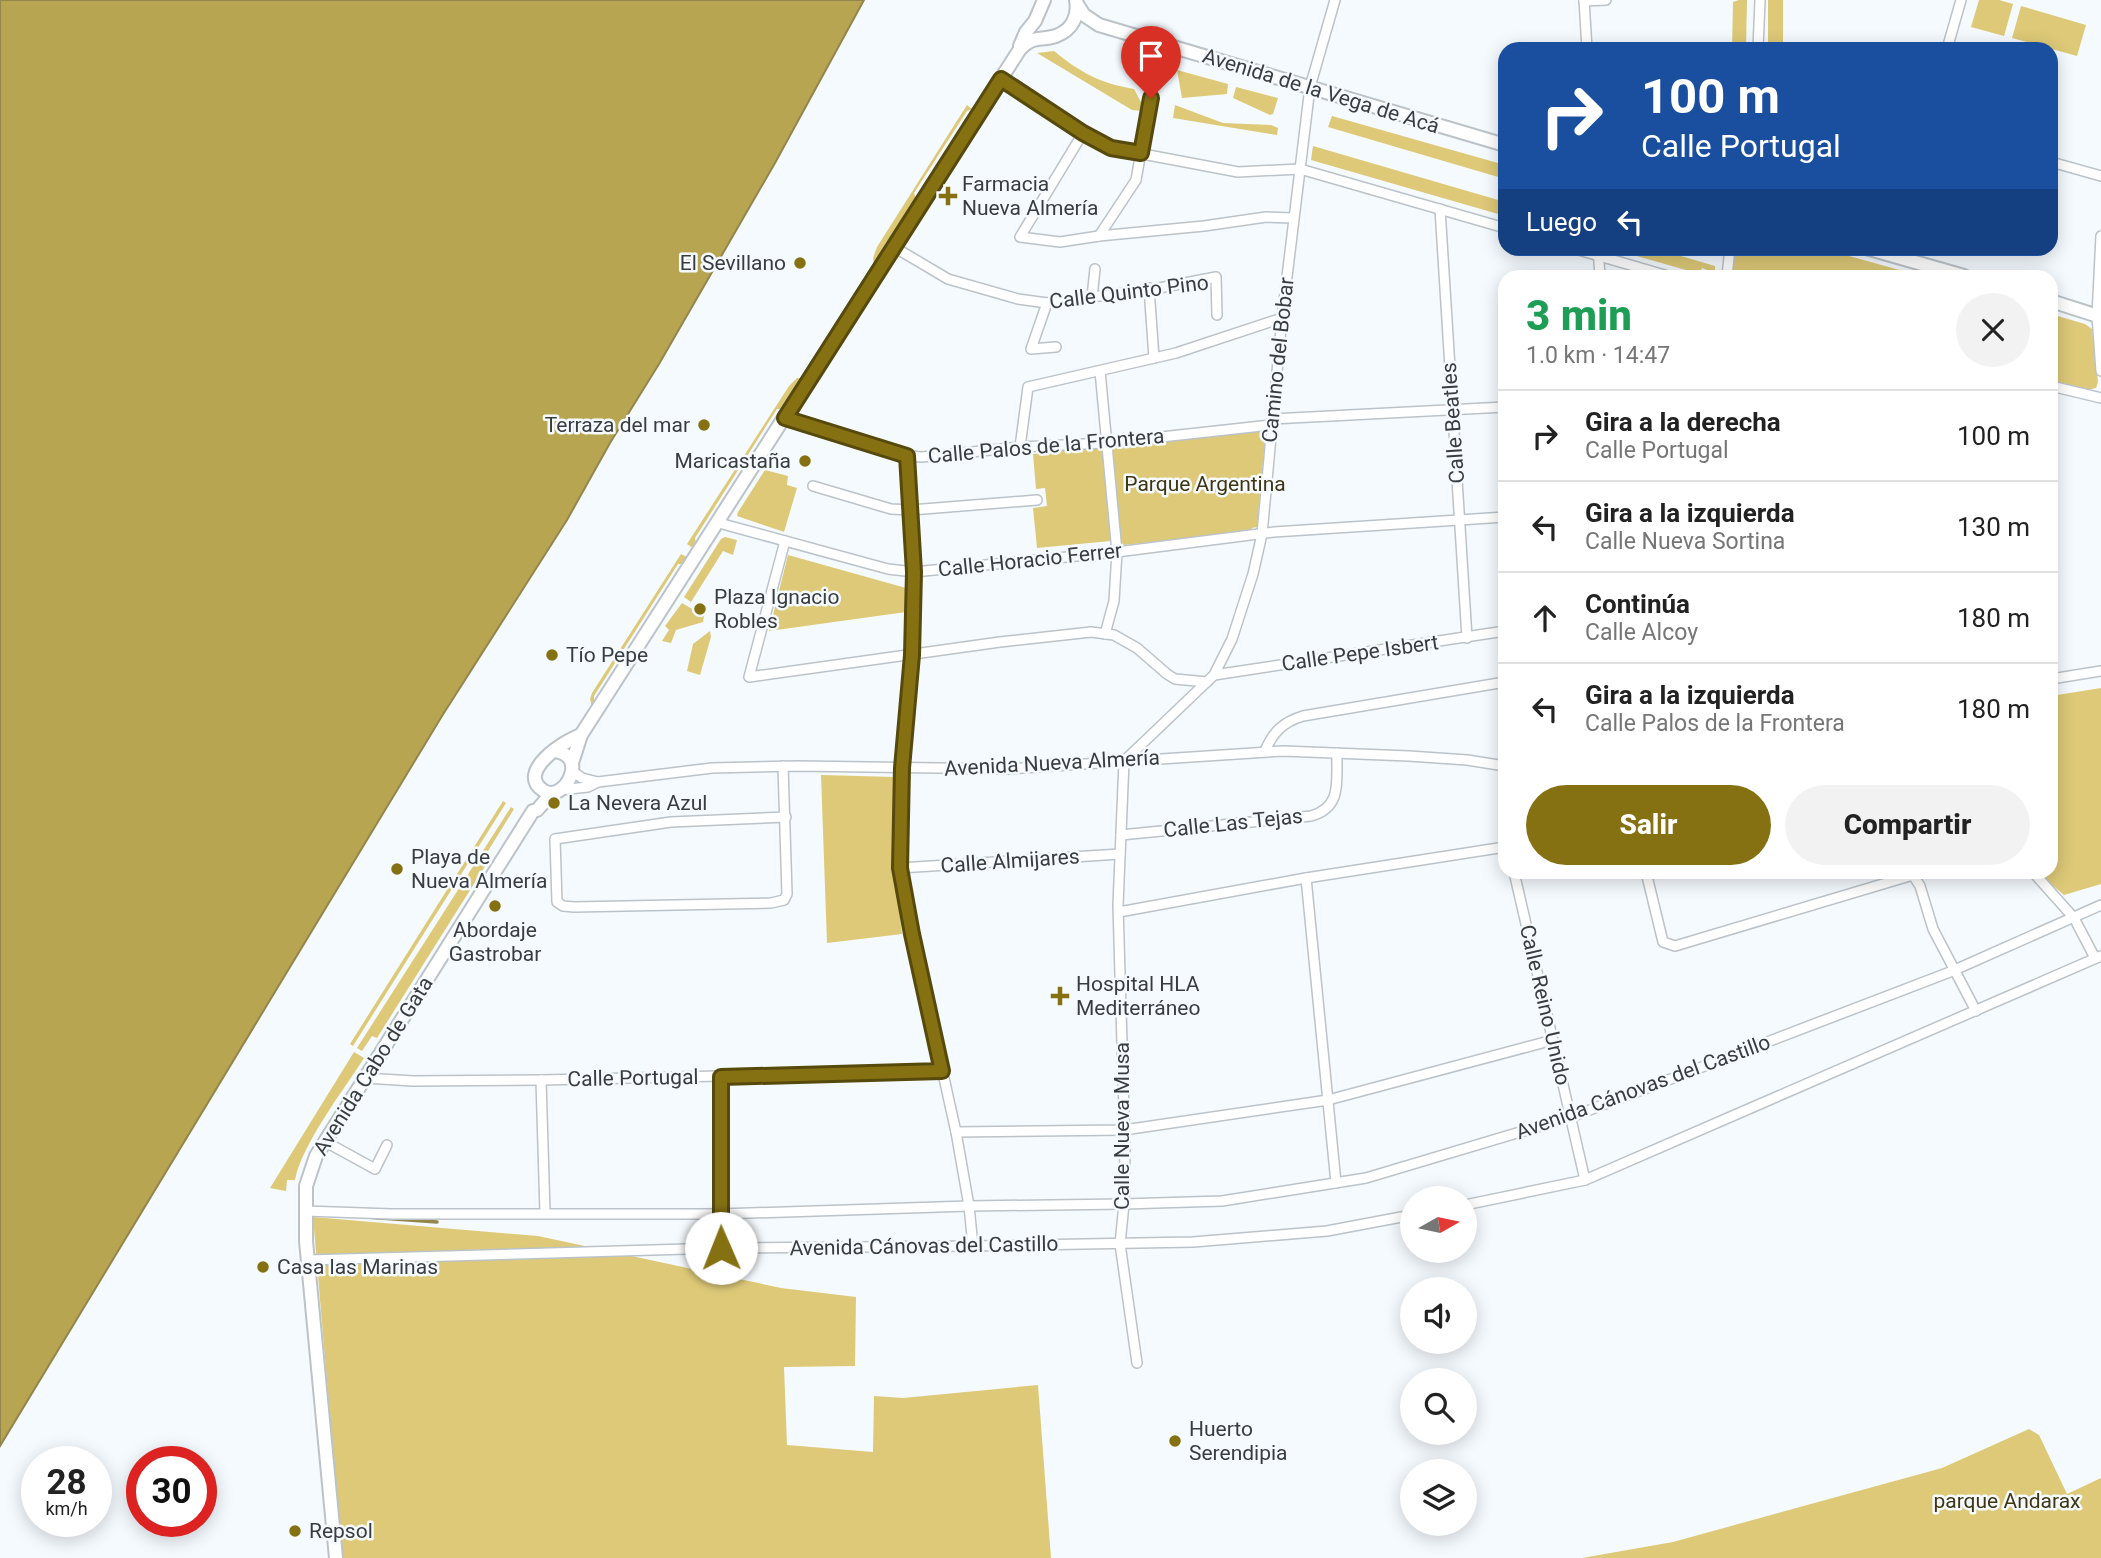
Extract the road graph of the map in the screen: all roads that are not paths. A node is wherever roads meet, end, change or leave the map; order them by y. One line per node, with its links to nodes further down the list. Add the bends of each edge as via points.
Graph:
1 (1044, 0): 8 (main road)
2 (1335, 0): 18 (street, Camino del Bobar)
3 (1606, 0): 7 (street)
4 (1760, 0): 13 (street)
5 (1961, 0): 14 (street)
6 (1076, 1): 9 (main road, Avenida de la Vega de Acá, via 1084,15); 10 (main road, via 1076,15)
7 (1584, 1): 12 (street)
8 (1035, 21): 11 (main road); 16 (main road)
9 (1097, 24): 10 (main road, Avenida de la Vega de Acá); 15 (main road, Avenida de la Vega de Acá)
10 (1066, 29): 11 (main road, Avenida de la Vega de Acá)
11 (1046, 37): 16 (main road, via 1031,40)
12 (1587, 42)
13 (1758, 42)
14 (1949, 42)
15 (1160, 43): 18 (main road, Avenida de la Vega de Acá); 21 (street)
16 (1020, 49): 17 (main road)
17 (1001, 79): 19 (street); 30 (main road)
18 (1310, 88): 20 (main road, Avenida de la Vega de Acá); 23 (street, Camino del Bobar)
19 (1083, 133): 21 (street, via 1111,148); 28 (street, via 1020,237 1060,242)
20 (1498, 143)
21 (1141, 153): 23 (street, via 1238,172); 28 (street, via 1136,180)
22 (2058, 164): 24 (street)
23 (1300, 169): 25 (street); 26 (street, Camino del Bobar)
24 (2101, 176)
25 (1440, 209): 27 (street); 50 (street, Calle Beatles)
26 (1293, 218): 28 (street); 42 (street, Camino del Bobar)
27 (1498, 226)
28 (1099, 236)
29 (2101, 236): 41 (street)
30 (894, 247): 38 (street, Calle Quinto Pino, via 948,279); 51 (main road)
31 (1608, 256): 34 (street)
32 (1903, 256): 35 (main road)
33 (1095, 269): 37 (street)
34 (1650, 270)
35 (1946, 270)
36 (1149, 288): 37 (street, Calle Quinto Pino); 40 (street, Calle Quinto Pino, via 1216,277); 44 (street)
37 (1092, 297): 38 (street, Calle Quinto Pino)
38 (1046, 303): 43 (street, via 1031,349)
39 (2058, 303): 41 (main road)
40 (1217, 315)
41 (2099, 316): 46 (street)
42 (1282, 318): 44 (street); 52 (street, Camino del Bobar)
43 (1056, 347)
44 (1154, 358): 45 (street)
45 (1100, 371): 53 (street); 54 (street, via 1028,387)
46 (2101, 371)
47 (2058, 388): 48 (street)
48 (2101, 398)
49 (1498, 407): 50 (street, Calle Palos de la Frontera)
50 (1452, 410): 52 (street, Calle Palos de la Frontera); 60 (street, Calle Beatles)
51 (785, 418): 55 (street, Calle Palos de la Frontera); 61 (main road)
52 (1271, 422): 53 (street, Calle Palos de la Frontera); 62 (street, Camino del Bobar)
53 (1106, 443): 54 (street, Calle Palos de la Frontera); 64 (street)
54 (1020, 447): 55 (street, Calle Palos de la Frontera)
55 (907, 456): 58 (street)
56 (813, 486): 58 (street, via 891,509)
57 (1037, 500): 58 (street)
58 (911, 510): 65 (street)
59 (1498, 517): 60 (street, Calle Horacio Ferrer)
60 (1459, 520): 62 (street, Calle Horacio Ferrer); 68 (street, Calle Beatles)
61 (719, 523): 63 (street, Calle Horacio Ferrer); 75 (main road)
62 (1262, 534): 64 (street, Calle Horacio Ferrer); 71 (street, Camino del Bobar, via 1232,639)
63 (785, 541): 65 (street, Calle Horacio Ferrer); 69 (street, via 749,677)
64 (1117, 552): 65 (street, Calle Horacio Ferrer); 67 (street, via 1114,601)
65 (914, 572): 69 (street)
66 (1498, 632): 68 (street, Calle Pepe Isbert)
67 (1105, 634): 69 (street, via 1057,635); 73 (street, via 1137,648 1175,679)
68 (1466, 638): 71 (street, Calle Pepe Isbert)
69 (912, 655): 83 (street)
70 (2101, 671): 72 (street)
71 (1214, 675): 73 (street, Camino del Bobar)
72 (2058, 678)
73 (1207, 682): 79 (street, Camino del Bobar)
74 (1498, 683): 77 (street, via 1303,716 1275,732)
75 (581, 735): 76 (main road); 82 (main road)
76 (555, 751): 82 (main road, via 567,755); 85 (main road, via 539,764)
77 (1265, 751): 78 (street, Avenida Nueva Almería); 79 (street, Avenida Nueva Almería)
78 (1337, 753): 80 (street, Avenida Nueva Almería); 89 (street, Calle Las Tejas, via 1335,795 1322,813)
79 (1124, 761): 83 (street, Avenida Nueva Almería, via 1007,769); 89 (street, Calle Nueva Musa)
80 (1498, 765)
81 (783, 766): 83 (street, Avenida Nueva Almería); 84 (street, Avenida Nueva Almería, via 712,768); 88 (street)
82 (572, 767): 84 (street, Avenida Nueva Almería, via 582,778); 86 (main road, via 568,781)
83 (902, 768): 92 (street)
84 (598, 782): 86 (street, Avenida Nueva Almería)
85 (538, 785): 86 (main road); 87 (main road, Avenida Cabo de Gata)
86 (555, 791): 87 (main road, Avenida Cabo de Gata)
87 (533, 811): 108 (main road, Avenida Cabo de Gata)
88 (786, 817): 88 (street, via 671,822 555,839 556,902 574,907 784,900)
89 (1121, 835): 91 (street, Calle Nueva Musa)
90 (1498, 848): 93 (street)
91 (1120, 854): 92 (street, Calle Almijares); 100 (street, Calle Nueva Musa)
92 (900, 868): 106 (street)
93 (1306, 878): 100 (street); 110 (street)
94 (1516, 879): 105 (street, Calle Reino Unido)
95 (1648, 879): 96 (street, via 1663,942 1675,946)
96 (1893, 879)
97 (1916, 879): 103 (street, via 1933,929)
98 (2039, 879): 101 (street)
99 (2101, 905): 101 (street, Avenida Cánovas del Castillo)
100 (1119, 912): 112 (street, Calle Nueva Musa)
101 (2074, 918): 102 (street); 103 (street, Avenida Cánovas del Castillo)
102 (2098, 957): 104 (street)
103 (1955, 970): 104 (street); 111 (street, Avenida Cánovas del Castillo)
104 (1976, 1011): 116 (street)
105 (1553, 1040): 110 (street); 111 (street, Calle Reino Unido)
106 (942, 1071): 107 (street, Calle Portugal); 113 (street)
107 (721, 1077): 109 (street, Calle Portugal); 123 (street)
108 (365, 1078): 109 (street, Calle Portugal); 114 (main road, Avenida Cabo de Gata)
109 (541, 1080): 122 (street)
110 (1328, 1100): 112 (street); 117 (street)
111 (1570, 1117): 116 (street, Calle Reino Unido); 117 (street, Avenida Cánovas del Castillo)
112 (1124, 1130): 113 (street); 119 (street, Calle Nueva Musa)
113 (956, 1132): 120 (street)
114 (324, 1141): 115 (street, via 375,1169); 121 (main road, Avenida Cabo de Gata, via 309,1175)
115 (387, 1145)
116 (1585, 1180): 118 (street)
117 (1336, 1183): 119 (street, Avenida Cánovas del Castillo, via 1222,1201)
118 (1477, 1202)
119 (1124, 1205): 120 (street, Avenida Cánovas del Castillo); 125 (street, Calle Nueva Musa)
120 (969, 1206): 123 (street, Avenida Cánovas del Castillo); 126 (street)
121 (305, 1211): 122 (street, Avenida Cánovas del Castillo); 128 (main road, Avenida Cabo de Gata)
122 (545, 1213): 123 (street, Avenida Cánovas del Castillo)
123 (721, 1214): 127 (street)
124 (1400, 1217): 125 (street, Avenida Cánovas del Castillo, via 1327,1231)
125 (1120, 1244): 126 (street, Avenida Cánovas del Castillo); 129 (street, Calle Nueva Musa)
126 (973, 1246): 127 (street, Avenida Cánovas del Castillo)
127 (721, 1248): 128 (street, Avenida Cánovas del Castillo)
128 (308, 1260): 130 (main road, Avenida Cabo de Gata)
129 (1137, 1363)
130 (336, 1558)

